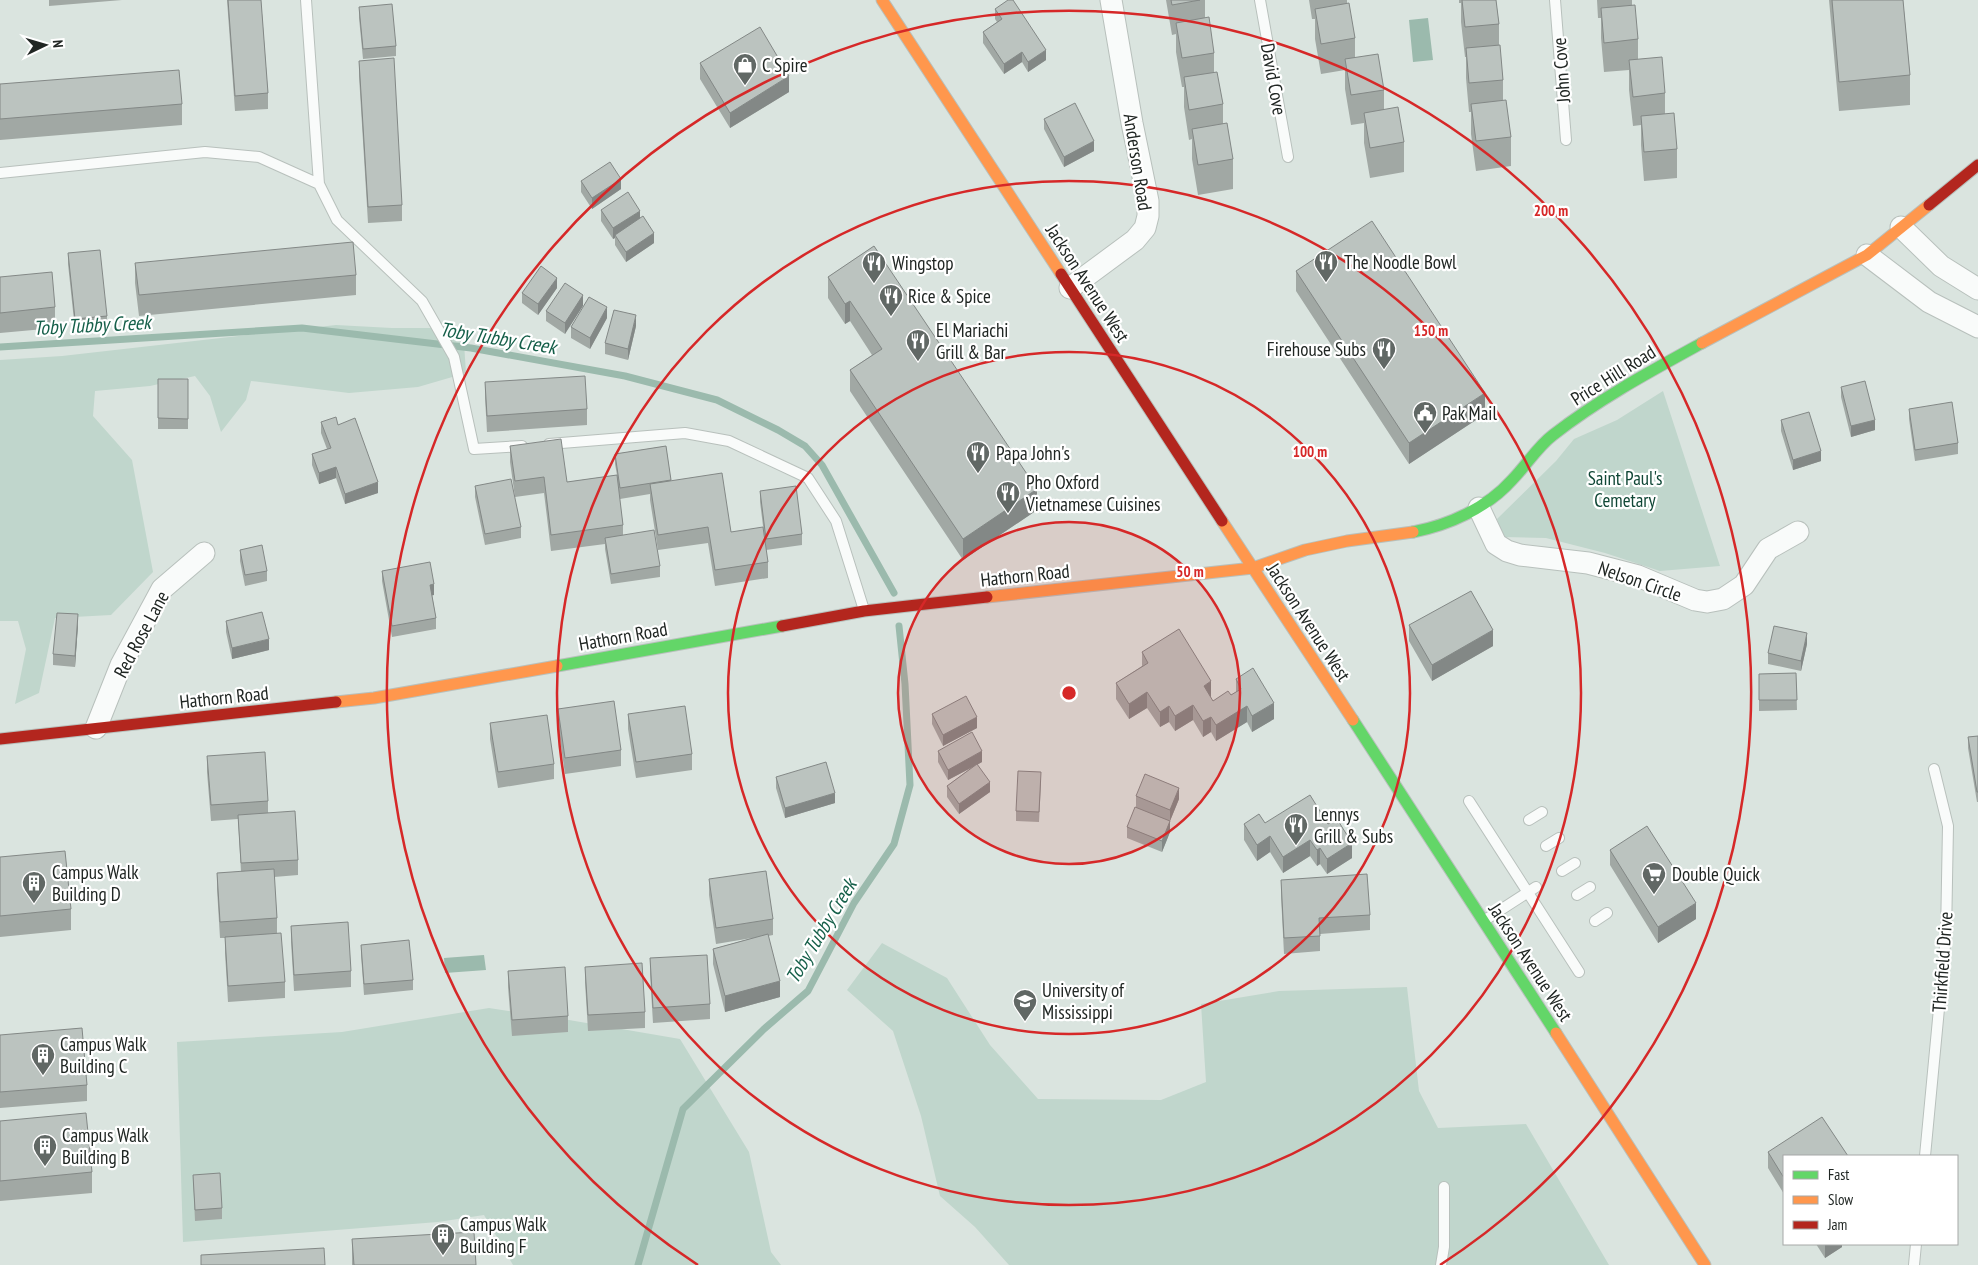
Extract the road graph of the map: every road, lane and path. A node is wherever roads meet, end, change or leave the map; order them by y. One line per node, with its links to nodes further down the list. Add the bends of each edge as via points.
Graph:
1 (306, 0): 10 (lane)
2 (882, 0): 13 (street, Jackson Avenue West)
3 (1111, 0): 13 (street, Anderson Road, via 1148,201 1148,216 1145,228 1135,240)
4 (1260, 0): 7 (lane, David Cove)
5 (1555, 0): 6 (lane, John Cove)
6 (1566, 140)
7 (1288, 157)
8 (1978, 165): 11 (street, Price Hill Road)
9 (0, 173): 10 (lane, via 205,152 259,157)
10 (319, 184): 20 (lane, via 337,220 422,301 454,357 474,449 685,433 729,442 808,478 836,521)
11 (1901, 227): 12 (street, Price Hill Road); 14 (street, via 1941,266)
12 (1866, 255): 15 (street, via 1930,302); 16 (street, Price Hill Road, via 1653,370 1598,404 1551,436 1511,482)
13 (1070, 288): 19 (street, Jackson Avenue West)
14 (1978, 289)
15 (1978, 327)
16 (1479, 508): 17 (street, Nelson Circle, via 1496,544 1507,551 1588,563 1630,574 1706,602 1723,599 1744,585 1768,549); 19 (street, Price Hill Road, via 1434,528 1347,540)
17 (1798, 532)
18 (204, 553): 21 (street, Red Rose Lane, via 162,589 121,665)
19 (1253, 568): 20 (street, Hathorn Road); 35 (street, Jackson Avenue West)
20 (864, 611): 21 (street, Hathorn Road, via 374,698)
21 (96, 728): 22 (street, Hathorn Road)
22 (0, 739)
23 (1934, 769): 38 (lane, Thirkfield Drive, via 1948,826 1946,936)
24 (1469, 801): 32 (lane)
25 (1542, 812): 26 (lane)
26 (1529, 820)
27 (1559, 838): 28 (lane)
28 (1546, 846)
29 (1575, 863): 30 (lane)
30 (1562, 871)
31 (1590, 886): 33 (lane)
32 (1532, 889): 35 (lane); 37 (lane, via 1565,941)
33 (1577, 895)
34 (1607, 913): 36 (lane)
35 (1484, 921): 42 (street, Jackson Avenue West)
36 (1595, 921)
37 (1579, 972)
38 (1925, 1155)
39 (1444, 1187): 41 (lane)
40 (1916, 1245): 43 (lane)
41 (1442, 1265)
42 (1705, 1265)
43 (1914, 1265)

